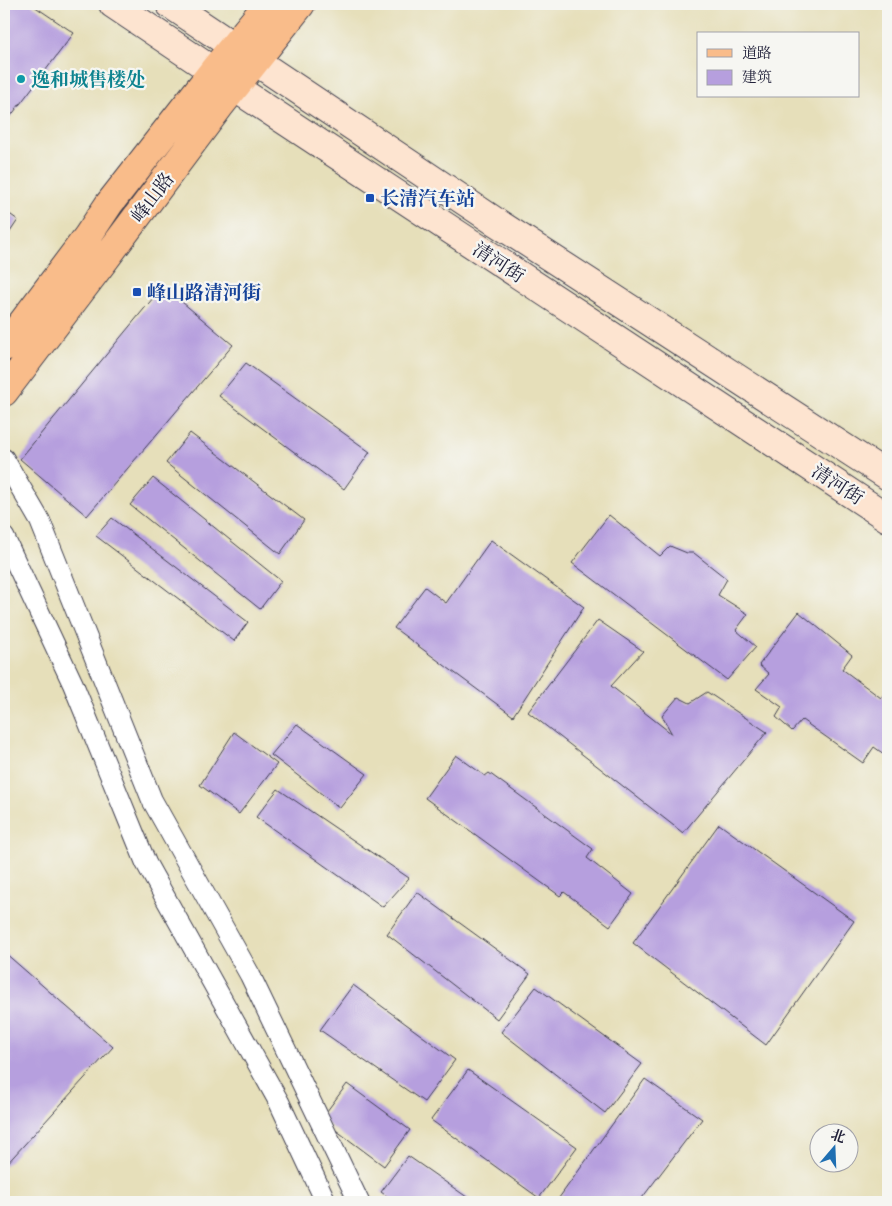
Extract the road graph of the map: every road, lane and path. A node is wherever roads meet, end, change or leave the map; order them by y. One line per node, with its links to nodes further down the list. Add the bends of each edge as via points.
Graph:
1 (113, 4): 6 (main road, 清河街)
2 (170, 4): 5 (main road, 清河街)
3 (268, 4): 5 (main road, 峰山路)
4 (301, 4): 5 (main road, 峰山路)
5 (244, 53): 6 (main road, 峰山路); 7 (main road, 峰山路); 11 (main road, 清河街, via 493,220)
6 (212, 71): 7 (main road, 清河街); 8 (main road, 峰山路)
7 (234, 88): 9 (main road, 峰山路); 12 (main road, 清河街)
8 (4, 347)
9 (4, 392)
10 (4, 459): 15 (street, via 40,521 152,800 250,976)
11 (888, 476)
12 (888, 518)
13 (4, 537): 14 (street, via 74,684 146,863 279,1102)
14 (326, 1202)
15 (359, 1202)

